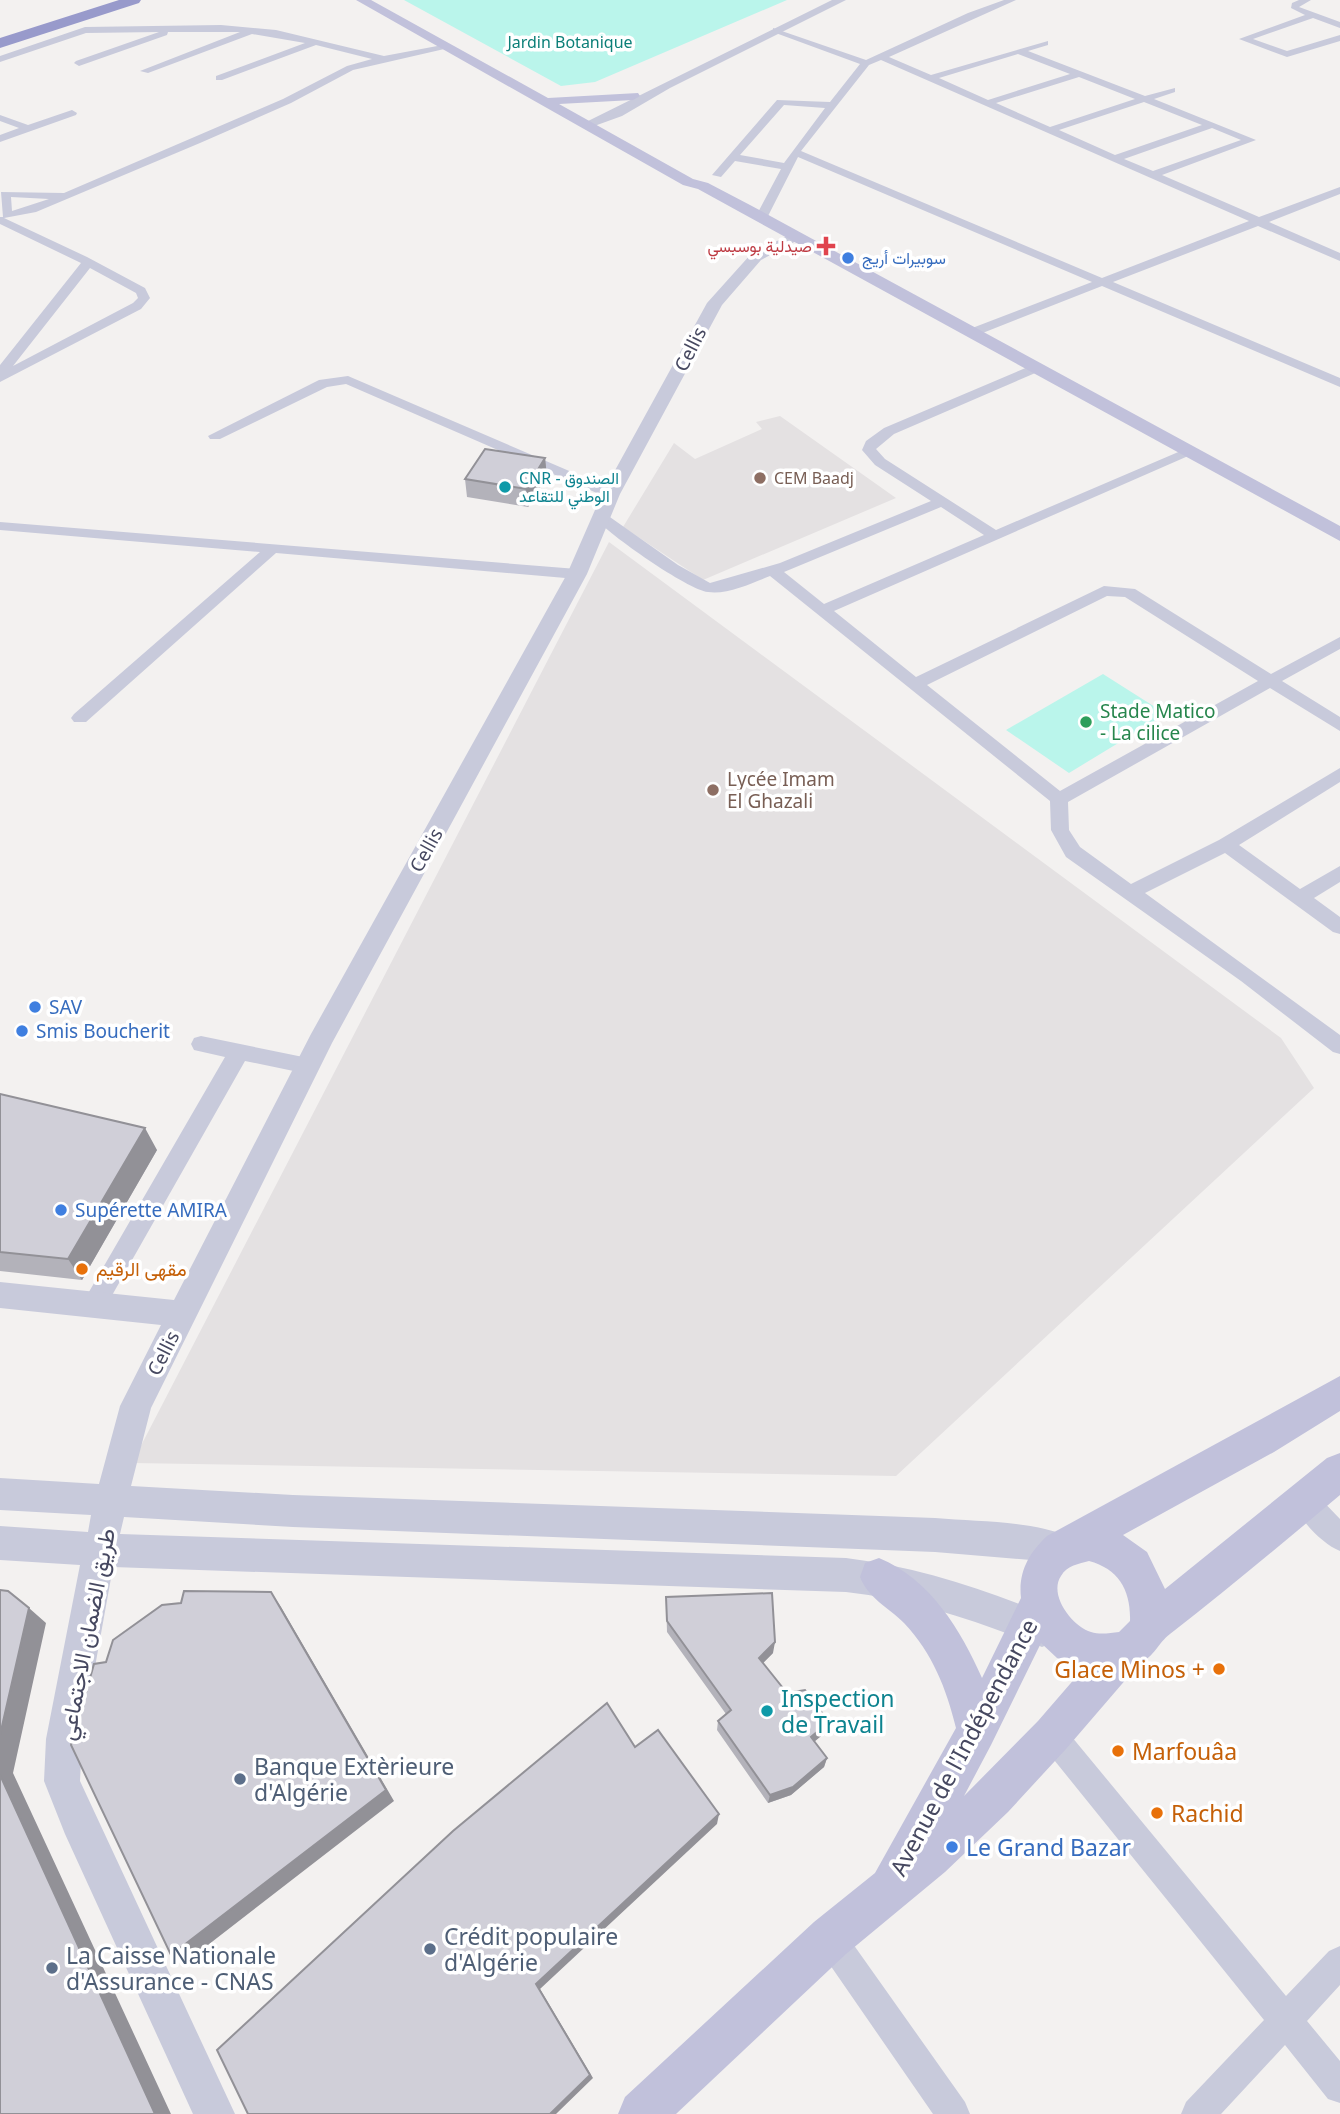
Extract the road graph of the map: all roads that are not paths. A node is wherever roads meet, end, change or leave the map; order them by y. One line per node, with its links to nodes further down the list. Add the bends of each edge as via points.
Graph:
1 (97, 0): 13 (highway)
2 (116, 0): 17 (highway)
3 (134, 0): 17 (highway)
4 (362, 0): 20 (main road)
5 (373, 0): 35 (main road)
6 (841, 0): 15 (street)
7 (1012, 0): 22 (street)
8 (1307, 0): 9 (street, via 1295,8)
9 (1310, 16): 11 (street); 16 (street, via 1244,39 1287,54)
10 (21, 20): 13 (highway)
11 (1340, 25)
12 (179, 28): 14 (street); 24 (street, via 85,30); 25 (street)
13 (0, 30)
14 (254, 30): 18 (street); 27 (street)
15 (776, 30): 26 (street); 31 (street)
16 (1340, 38)
17 (0, 41)
18 (316, 42): 23 (street); 29 (street)
19 (1045, 43): 21 (street)
20 (448, 47): 23 (street); 40 (main road)
21 (1019, 51): 28 (street); 30 (street)
22 (882, 57): 26 (street); 30 (street)
23 (382, 59): 56 (street, via 350,68 287,101)
24 (0, 60)
25 (79, 63)
26 (866, 63): 37 (street)
27 (145, 71)
28 (1079, 74): 34 (street); 36 (street)
29 (219, 78)
30 (930, 78): 36 (street)
31 (666, 85): 33 (street); 38 (street)
32 (1172, 90): 34 (street)
33 (633, 96): 35 (main road); 40 (street)
34 (1145, 99): 43 (street); 45 (street)
35 (554, 100): 40 (main road)
36 (987, 103): 45 (street)
37 (831, 105): 48 (street); 49 (street, via 781,102)
38 (625, 110): 42 (street); 47 (main road, via 619,124)
39 (72, 113): 44 (street)
40 (571, 113): 42 (main road)
41 (0, 118): 44 (street)
42 (589, 124): 47 (main road); 53 (main road, via 688,182)
43 (1212, 125): 50 (street); 52 (street, via 1251,140)
44 (29, 128): 46 (street)
45 (1050, 130): 50 (street)
46 (0, 139)
47 (624, 141): 53 (main road, via 696,179)
48 (794, 152): 51 (street); 63 (street)
49 (732, 157): 51 (street); 53 (street)
50 (1114, 159): 52 (street)
51 (785, 166): 57 (street)
52 (1152, 175): 59 (street)
53 (710, 181): 57 (main road)
54 (1340, 190): 59 (street)
55 (2, 193): 56 (street); 56 (street, via 7,215)
56 (65, 197)
57 (761, 218): 60 (main road)
58 (0, 220): 62 (street)
59 (1261, 222): 61 (street); 63 (street)
60 (793, 236): 64 (main road); 70 (street, Cellis, via 756,257 715,303)
61 (1340, 257)
62 (88, 262): 66 (street); 66 (street, via 141,291 142,302)
63 (1105, 283): 64 (street); 67 (street)
64 (971, 333): 65 (main road)
65 (1035, 368): 69 (main road); 71 (street, via 888,431 871,444 869,450 880,462)
66 (0, 376)
67 (1340, 383)
68 (215, 436): 70 (street, via 324,383 348,380)
69 (1188, 453): 74 (street); 75 (main road)
70 (611, 494): 72 (street, Cellis)
71 (944, 501): 74 (street); 77 (street)
72 (602, 518): 77 (street, via 708,587); 78 (street, Cellis)
73 (0, 526): 76 (street)
74 (994, 535): 79 (street)
75 (1340, 535)
76 (271, 550): 78 (street); 83 (street)
77 (772, 570): 79 (street)
78 (577, 574): 95 (street, Cellis)
79 (821, 611): 82 (street)
80 (1340, 642): 81 (street)
81 (1269, 682): 82 (street, via 1129,592 1112,589); 84 (street); 86 (street)
82 (915, 684): 86 (street)
83 (80, 718)
84 (1340, 725)
85 (1340, 774): 87 (street)
86 (1059, 799): 89 (street, via 1064,841)
87 (1226, 845): 89 (street); 90 (street)
88 (1340, 873): 90 (street)
89 (1129, 893): 93 (street)
90 (1300, 898): 91 (street)
91 (1340, 928)
92 (201, 1044): 94 (street)
93 (1340, 1046)
94 (239, 1052): 95 (street); 97 (street)
95 (308, 1066): 98 (street, Cellis)
96 (0, 1295): 97 (street)
97 (94, 1306): 98 (street)
98 (183, 1314): 102 (street, Cellis, via 136,1406)
99 (1340, 1392): 106 (main road)
100 (1340, 1471): 103 (main road, Avenue de l'Indépendance)
101 (0, 1494): 102 (street)
102 (111, 1500): 106 (street, via 935,1535); 107 (street, طريق الضمان الاجتماعي)
103 (1305, 1502): 104 (street); 110 (main road, Avenue de l'Indépendance)
104 (1340, 1538)
105 (0, 1544): 107 (street)
106 (1064, 1546): 109 (main road, via 1040,1571 1037,1586); 110 (main road, via 1088,1542 1107,1546 1138,1571 1151,1608)
107 (102, 1548): 108 (street); 118 (street, طريق الضمان الاجتماعي, via 69,1702 62,1782)
108 (879, 1577): 109 (street); 111 (main road, via 933,1625 954,1657)
109 (1043, 1621): 110 (main road, via 1076,1648 1093,1654 1111,1654); 111 (main road, Avenue de l'Indépendance)
110 (1137, 1638): 112 (main road, Avenue de l'Indépendance)
111 (977, 1731): 113 (main road, Avenue de l'Indépendance)
112 (1052, 1735): 113 (main road, Avenue de l'Indépendance, via 930,1857); 116 (street)
113 (887, 1891): 114 (main road, Avenue de l'Indépendance)
114 (830, 1938): 119 (main road, Avenue de l'Indépendance); 120 (street)
115 (1340, 1962): 116 (street)
116 (1286, 2020): 117 (street); 121 (street)
117 (1340, 2087)
118 (215, 2114)
119 (642, 2114)
120 (953, 2114)
121 (1198, 2114)

